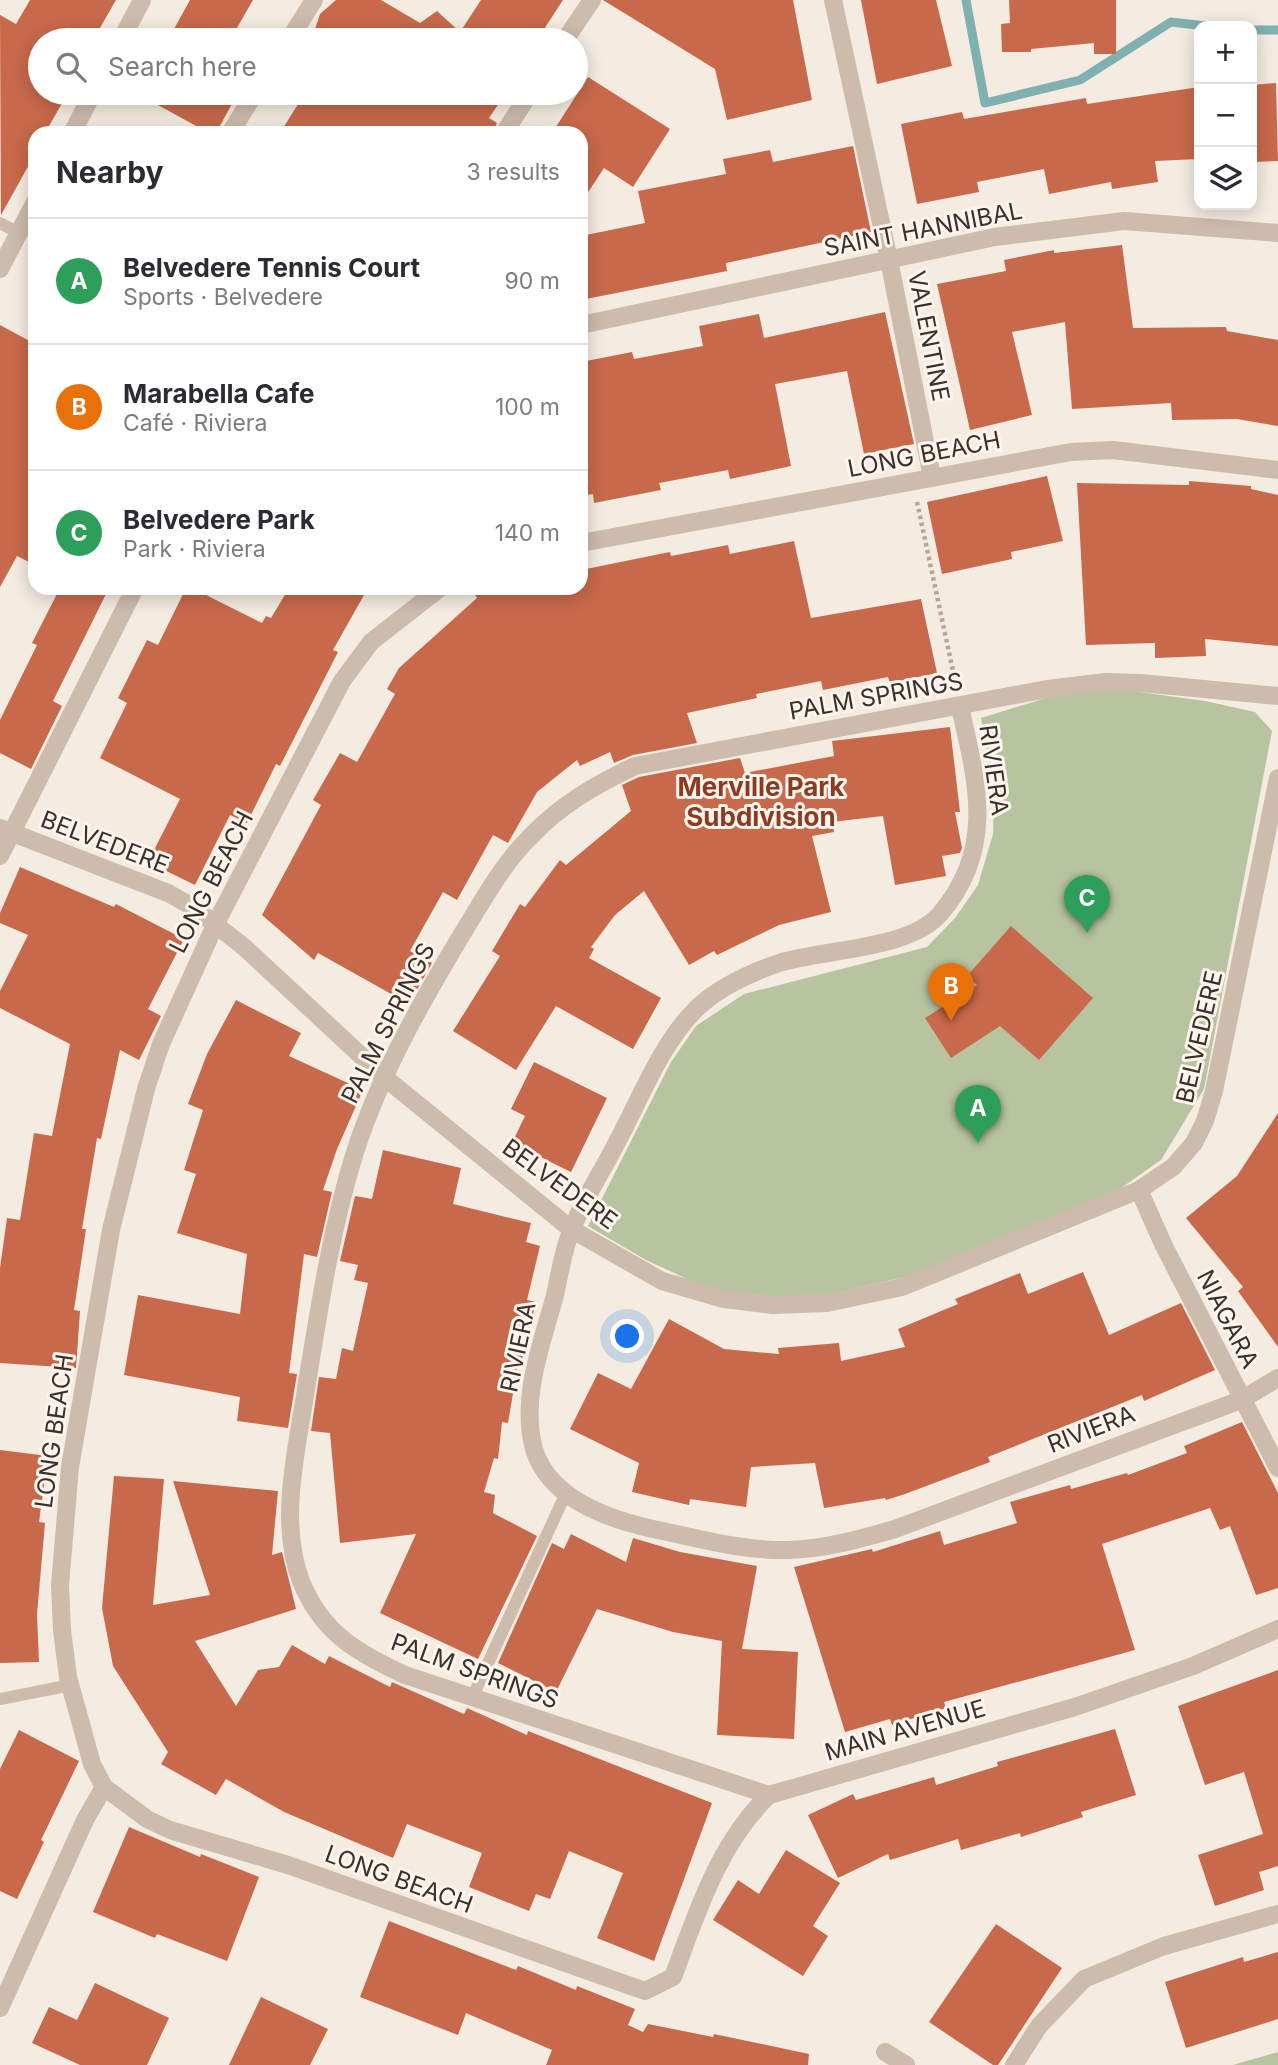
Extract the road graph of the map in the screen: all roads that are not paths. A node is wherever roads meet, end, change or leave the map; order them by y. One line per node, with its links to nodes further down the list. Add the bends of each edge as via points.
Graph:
1 (142, 0): 5 (street)
2 (314, 0): 6 (street)
3 (592, 0): 7 (street)
4 (832, 0): 18 (street, VALENTINE)
5 (127, 28)
6 (296, 28)
7 (573, 28)
8 (87, 105): 11 (street)
9 (248, 105): 12 (street)
10 (522, 105): 13 (street)
11 (78, 126)
12 (235, 126)
13 (509, 126)
14 (28, 216): 16 (street)
15 (0, 223): 16 (lane)
16 (19, 233): 19 (street)
17 (1278, 233): 18 (street, SAINT HANNIBAL, via 1124,221 995,237)
18 (889, 260): 20 (street, SAINT HANNIBAL); 22 (street, VALENTINE)
19 (0, 269)
20 (588, 324)
21 (1278, 470): 22 (street, LONG BEACH, via 1113,450 1070,452)
22 (932, 477): 23 (street, LONG BEACH)
23 (588, 542)
24 (131, 595): 29 (street)
25 (431, 595): 31 (street, LONG BEACH, via 371,642 342,681)
26 (1278, 696): 27 (street, PALM SPRINGS, via 1105,682)
27 (960, 707): 32 (street, PALM SPRINGS, via 635,766 592,786 529,838 502,870 448,957); 34 (street, RIVIERA, via 975,771 979,816 974,855 958,890 938,917 909,935 780,963 733,982 697,1009 672,1039)
28 (1278, 778): 33 (street, BELVEDERE, via 1205,1121 1194,1143 1173,1167)
29 (6, 830): 30 (street); 31 (street, BELVEDERE, via 169,893)
30 (0, 856)
31 (216, 923): 32 (street, BELVEDERE); 40 (street, LONG BEACH, via 161,1044 111,1230 70,1467 60,1585)
32 (384, 1077): 34 (street, BELVEDERE); 42 (street, PALM SPRINGS, via 354,1155 323,1284 290,1505 292,1550 321,1621 364,1656)
33 (1139, 1190): 34 (street, BELVEDERE, via 902,1287 827,1303 772,1305 724,1299 662,1281); 36 (street, NIAGARA)
34 (571, 1229): 38 (street, RIVIERA, via 531,1388 529,1421 535,1451 549,1476)
35 (1278, 1378): 36 (street, RIVIERA)
36 (1241, 1400): 37 (street, NIAGARA); 38 (street, RIVIERA, via 895,1529 836,1545 788,1550 738,1547 623,1522)
37 (1278, 1468)
38 (566, 1493): 42 (lane)
39 (1278, 1629): 44 (street, MAIN AVENUE, via 1193,1666 1075,1707)
40 (71, 1685): 41 (lane); 43 (street, LONG BEACH, via 92,1764)
41 (0, 1699)
42 (472, 1699): 44 (street, PALM SPRINGS)
43 (104, 1787): 44 (street, LONG BEACH, via 170,1830 288,1865 645,1991 673,1977 716,1869 738,1831); 46 (street)
44 (769, 1795)
45 (1278, 1914): 49 (street, via 1164,1946 1084,1979 1039,2026)
46 (0, 2008)
47 (885, 2052): 48 (street)
48 (906, 2065)
49 (1014, 2065)

